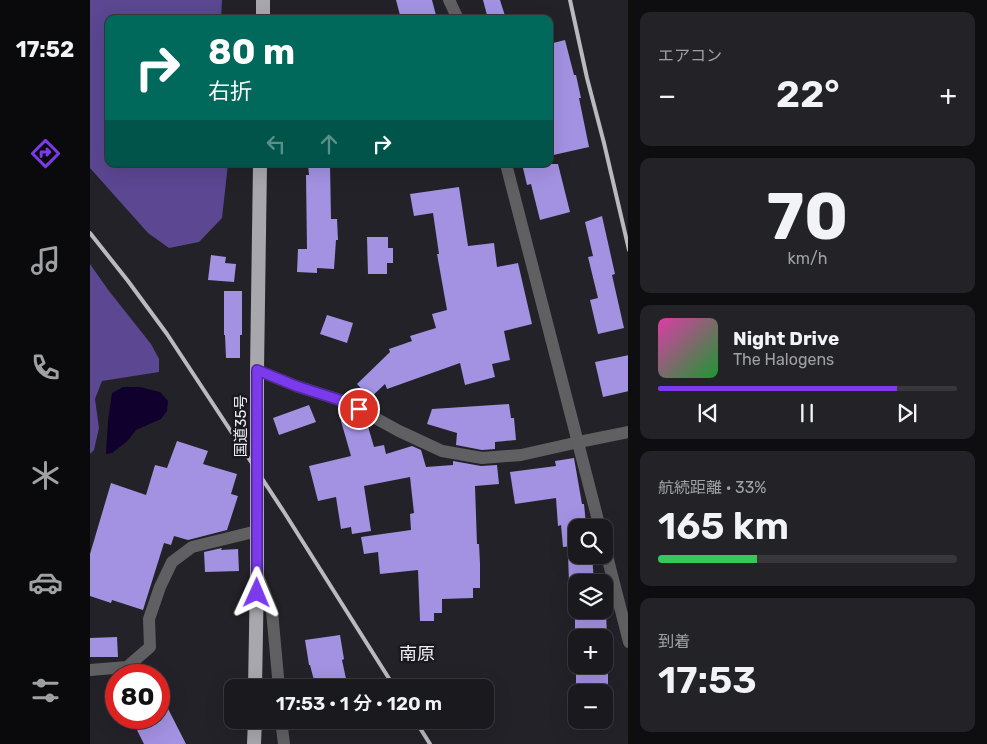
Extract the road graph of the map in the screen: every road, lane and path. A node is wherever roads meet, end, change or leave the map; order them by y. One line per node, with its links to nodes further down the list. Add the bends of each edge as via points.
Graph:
1 (263, 0): 3 (highway)
2 (449, 0): 4 (street)
3 (263, 15)
4 (456, 15)
5 (260, 167): 7 (highway, 国道35号)
6 (507, 167): 9 (street)
7 (257, 370): 9 (street, via 346,402 442,451 492,458 521,456); 11 (highway, 国道35号)
8 (628, 432): 9 (street)
9 (578, 442): 10 (street)
10 (598, 519)
11 (257, 531): 13 (highway, 国道35号); 15 (street, via 192,547 172,562 149,619 150,647 128,667)
12 (609, 564): 14 (street)
13 (257, 574): 16 (highway, 国道35号); 17 (street, via 272,611)
14 (628, 642)
15 (90, 670)
16 (255, 679)
17 (278, 679)
18 (255, 729): 20 (highway)
19 (283, 729): 21 (street)
20 (254, 744)
21 (284, 744)

